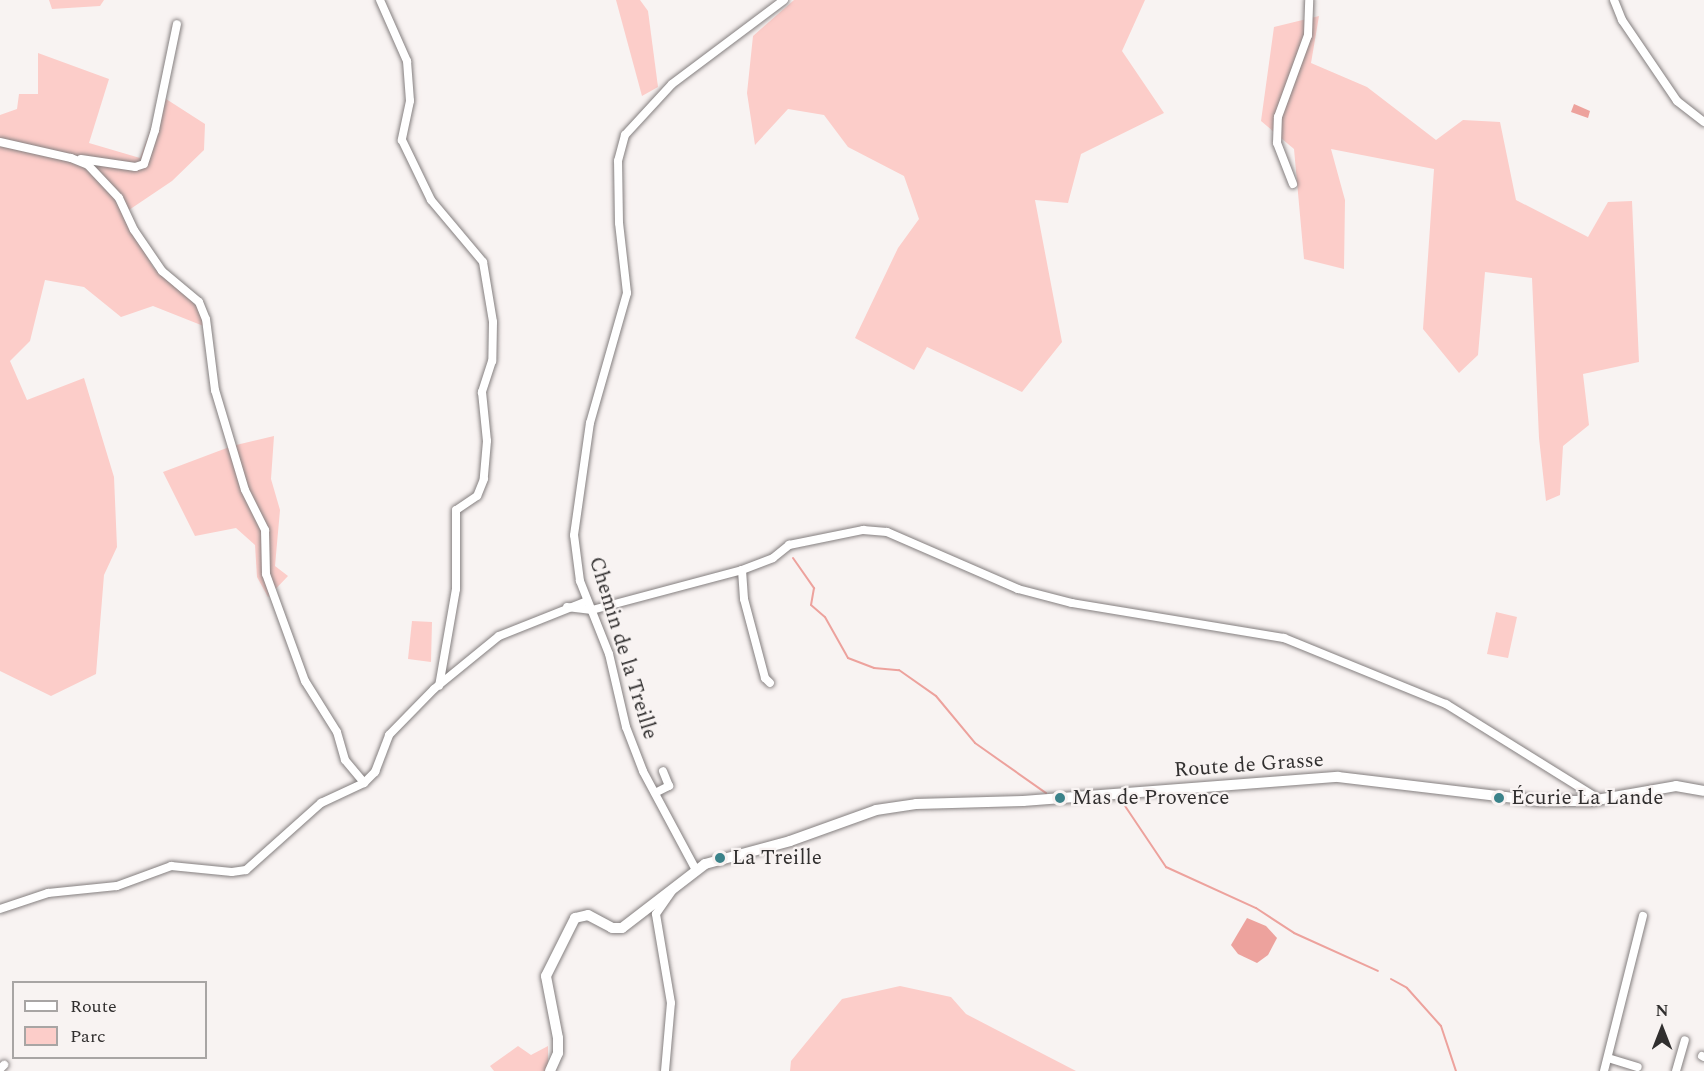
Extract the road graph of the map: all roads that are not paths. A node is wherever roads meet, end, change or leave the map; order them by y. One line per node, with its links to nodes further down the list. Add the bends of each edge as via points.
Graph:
1 (380, 0): 16 (street, via 407,61 410,101 402,140 422,187 486,268 493,322 492,361 482,392 484,478 477,496 456,510 456,589)
2 (784, 0): 11 (street, Chemin de la Treille, via 672,84 622,142 618,160 619,223 627,293 602,375 579,489 574,535)
3 (1309, 0): 9 (street, via 1308,34 1278,117 1277,143)
4 (1614, 0): 6 (street, via 1622,20 1677,101)
5 (177, 24): 8 (street, via 144,164 135,167)
6 (1704, 122)
7 (0, 142): 8 (street)
8 (71, 158): 19 (street, via 100,175 119,198 134,230 162,271 200,302 215,390 245,490 265,530 266,574 305,681 337,732 345,760)
9 (1293, 184)
10 (742, 570): 14 (street); 15 (street, via 744,599 765,678); 18 (street, via 773,558 789,545 863,530 887,532 1018,589 1072,603 1284,638 1446,704)
11 (580, 581): 12 (street, Chemin de la Treille); 13 (street)
12 (587, 601): 13 (street); 14 (street, Chemin de la Treille)
13 (571, 605): 14 (street); 16 (street, via 499,636)
14 (592, 610): 21 (street, Chemin de la Treille, via 609,654 626,727)
15 (770, 683)
16 (439, 686): 19 (street, via 389,735 375,772)
17 (663, 771): 21 (street, via 669,786)
18 (1576, 782): 22 (street); 23 (street)
19 (364, 783): 26 (street, via 321,803 246,870 171,866 117,886 48,893)
20 (1704, 791): 22 (street, Route de Grasse, via 1676,786)
21 (655, 793): 24 (street, Chemin de la Treille)
22 (1600, 800): 23 (street, Route de Grasse)
23 (1577, 802): 24 (street, Route de Grasse, via 1499,798 1338,777 1023,801 916,804 862,813 790,841 720,858)
24 (696, 870): 25 (street, Route de Grasse)
25 (672, 890): 31 (street, Route de Grasse, via 622,928 584,914 570,924 546,976 558,1038 558,1053); 32 (street, via 656,914 671,1004)
26 (0, 909)
27 (1643, 916): 29 (street)
28 (1685, 1040): 34 (street)
29 (1608, 1058): 30 (street); 33 (street)
30 (1638, 1067)
31 (550, 1071)
32 (665, 1071)
33 (1604, 1071)
34 (1676, 1071)

